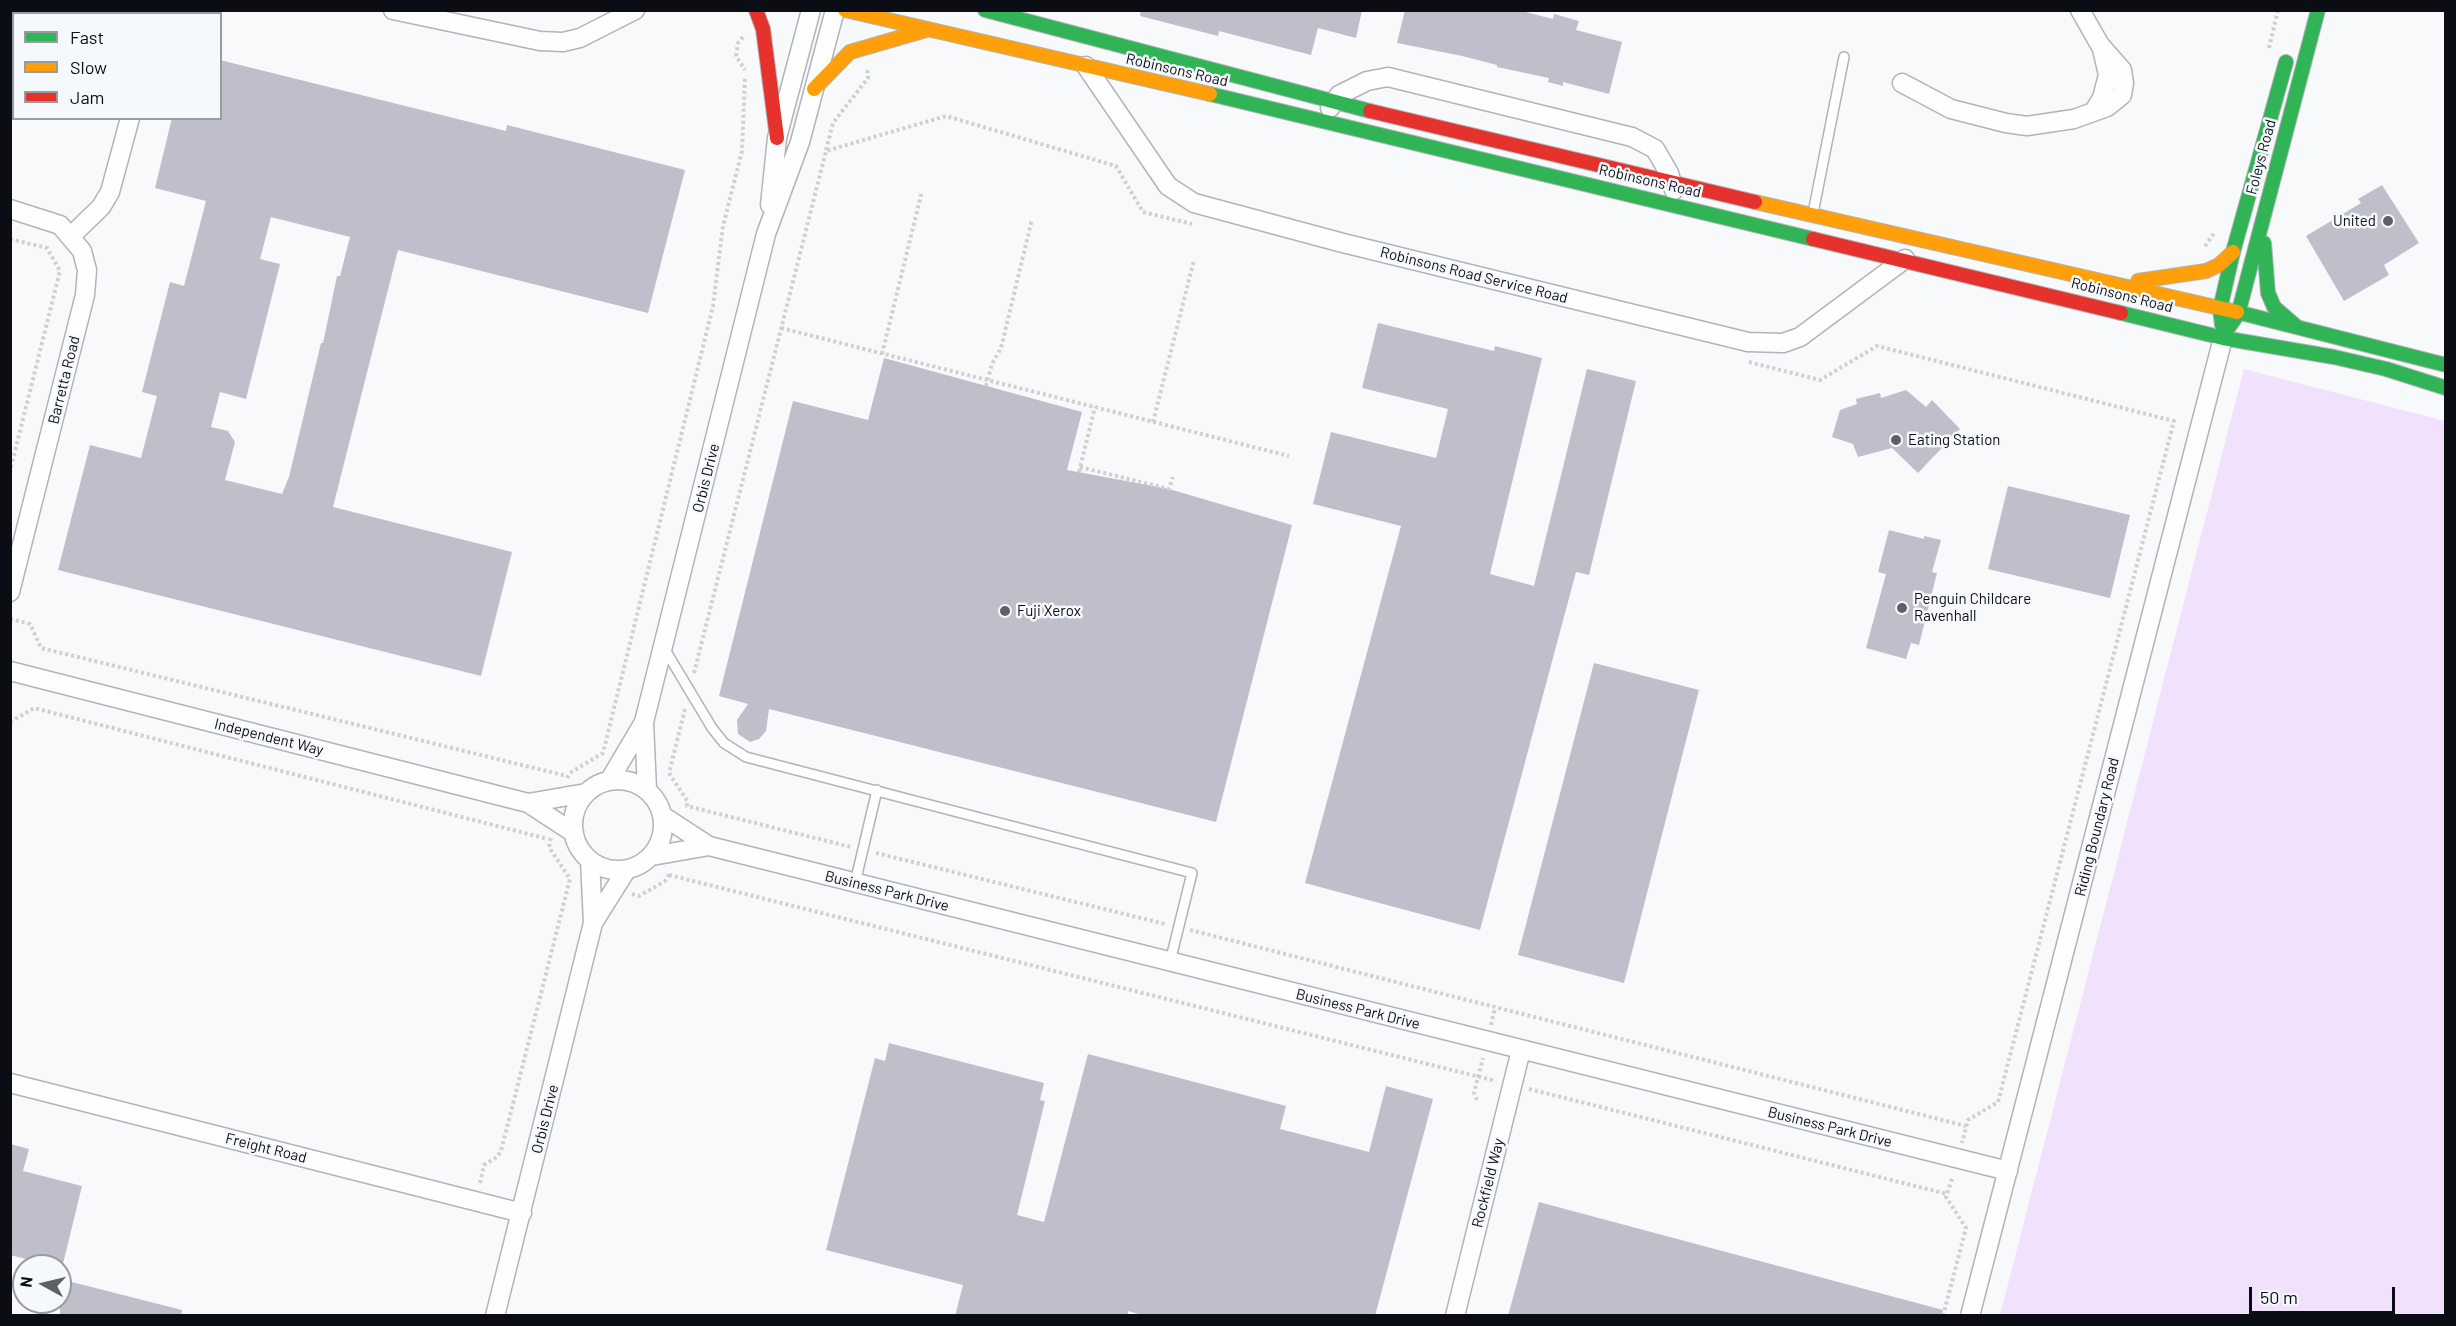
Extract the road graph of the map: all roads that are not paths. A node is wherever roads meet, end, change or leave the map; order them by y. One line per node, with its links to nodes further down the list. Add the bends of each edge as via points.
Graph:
1 (393, 10): 2 (street, via 540,41 563,42 580,38)
2 (635, 10)
3 (756, 10): 19 (main road, via 764,29)
4 (811, 10): 19 (street, Orbis Drive)
5 (836, 10): 15 (street, Orbis Drive)
6 (845, 10): 10 (main road, Robinsons Road)
7 (985, 10): 16 (main road, Robinsons Road)
8 (2080, 10): 14 (street, via 2100,45 2108,75 2103,98 2094,111 2052,124 2006,123 1951,109)
9 (2318, 10): 21 (main road, Foleys Road)
10 (927, 30): 13 (main road, Robinsons Road); 15 (main road, via 850,52)
11 (2289, 52): 28 (main road, Foleys Road)
12 (1844, 57): 24 (lane)
13 (1086, 66): 18 (main road, Robinsons Road); 29 (street, Robinsons Road Service Road, via 1156,171 1168,186 1194,203 1748,342 1783,343 1800,337)
14 (1902, 83)
15 (814, 89): 25 (street, Orbis Drive, via 800,142)
16 (1332, 102): 18 (street); 20 (main road, Robinsons Road); 20 (street, via 1367,81 1388,77 1632,137 1655,149)
17 (129, 120): 26 (street, via 110,192 101,207)
18 (1326, 121): 22 (main road, Robinsons Road)
19 (777, 138): 25 (street, Orbis Drive)
20 (1674, 183): 22 (street); 24 (main road, Robinsons Road)
21 (2266, 198): 32 (main road, Foleys Road); 33 (main road, via 2263,249 2268,293 2274,307)
22 (1673, 204): 27 (main road, Robinsons Road)
23 (10, 209): 26 (street, via 60,225)
24 (1813, 216): 27 (lane); 30 (main road, Robinsons Road)
25 (766, 234): 38 (street, Orbis Drive)
26 (72, 235): 37 (street, Barretta Road, via 87,270 86,295)
27 (1809, 236): 29 (main road, Robinsons Road)
28 (2233, 252): 30 (main road, via 2206,271 2166,279); 31 (main road, Foleys Road)
29 (1905, 259): 34 (main road, Robinsons Road)
30 (2110, 282): 31 (main road, Robinsons Road)
31 (2220, 309): 32 (main road, Robinsons Road); 34 (main road, Foleys Road)
32 (2238, 314): 33 (main road, Robinsons Road); 34 (main road, Foleys Road)
33 (2296, 326): 35 (main road, Robinsons Road)
34 (2223, 338): 36 (main road, Robinsons Road, via 2334,357); 57 (street, Riding Boundary Road)
35 (2445, 365)
36 (2445, 388)
37 (10, 592)
38 (663, 646): 40 (street, Orbis Drive); 43 (lane, via 724,743 746,757)
39 (10, 671): 45 (street, Independent Way)
40 (644, 722): 41 (street, Orbis Drive); 42 (street, Orbis Drive)
41 (609, 781): 42 (street, via 629,781); 44 (street)
42 (647, 790): 46 (street)
43 (877, 790): 52 (lane); 54 (lane, via 1192,873)
44 (586, 793): 45 (street, Independent Way); 47 (street, via 578,805)
45 (528, 803): 47 (street, Independent Way)
46 (663, 816): 48 (street, Business Park Drive); 49 (street, via 660,844)
47 (574, 833): 50 (street)
48 (709, 846): 49 (street, Business Park Drive); 52 (street, Business Park Drive)
49 (652, 856): 51 (street)
50 (590, 860): 51 (street, via 614,870); 53 (street, Orbis Drive)
51 (627, 869): 53 (street, Orbis Drive)
52 (855, 883): 54 (street, Business Park Drive)
53 (593, 923): 58 (street, Orbis Drive)
54 (1170, 963): 55 (street, Business Park Drive)
55 (1521, 1050): 57 (street, Business Park Drive); 60 (street, Rockfield Way)
56 (10, 1083): 58 (street, Freight Road)
57 (2008, 1172): 61 (street, Riding Boundary Road)
58 (522, 1213): 59 (street, Orbis Drive)
59 (495, 1316)
60 (1455, 1316)
61 (1970, 1316)

